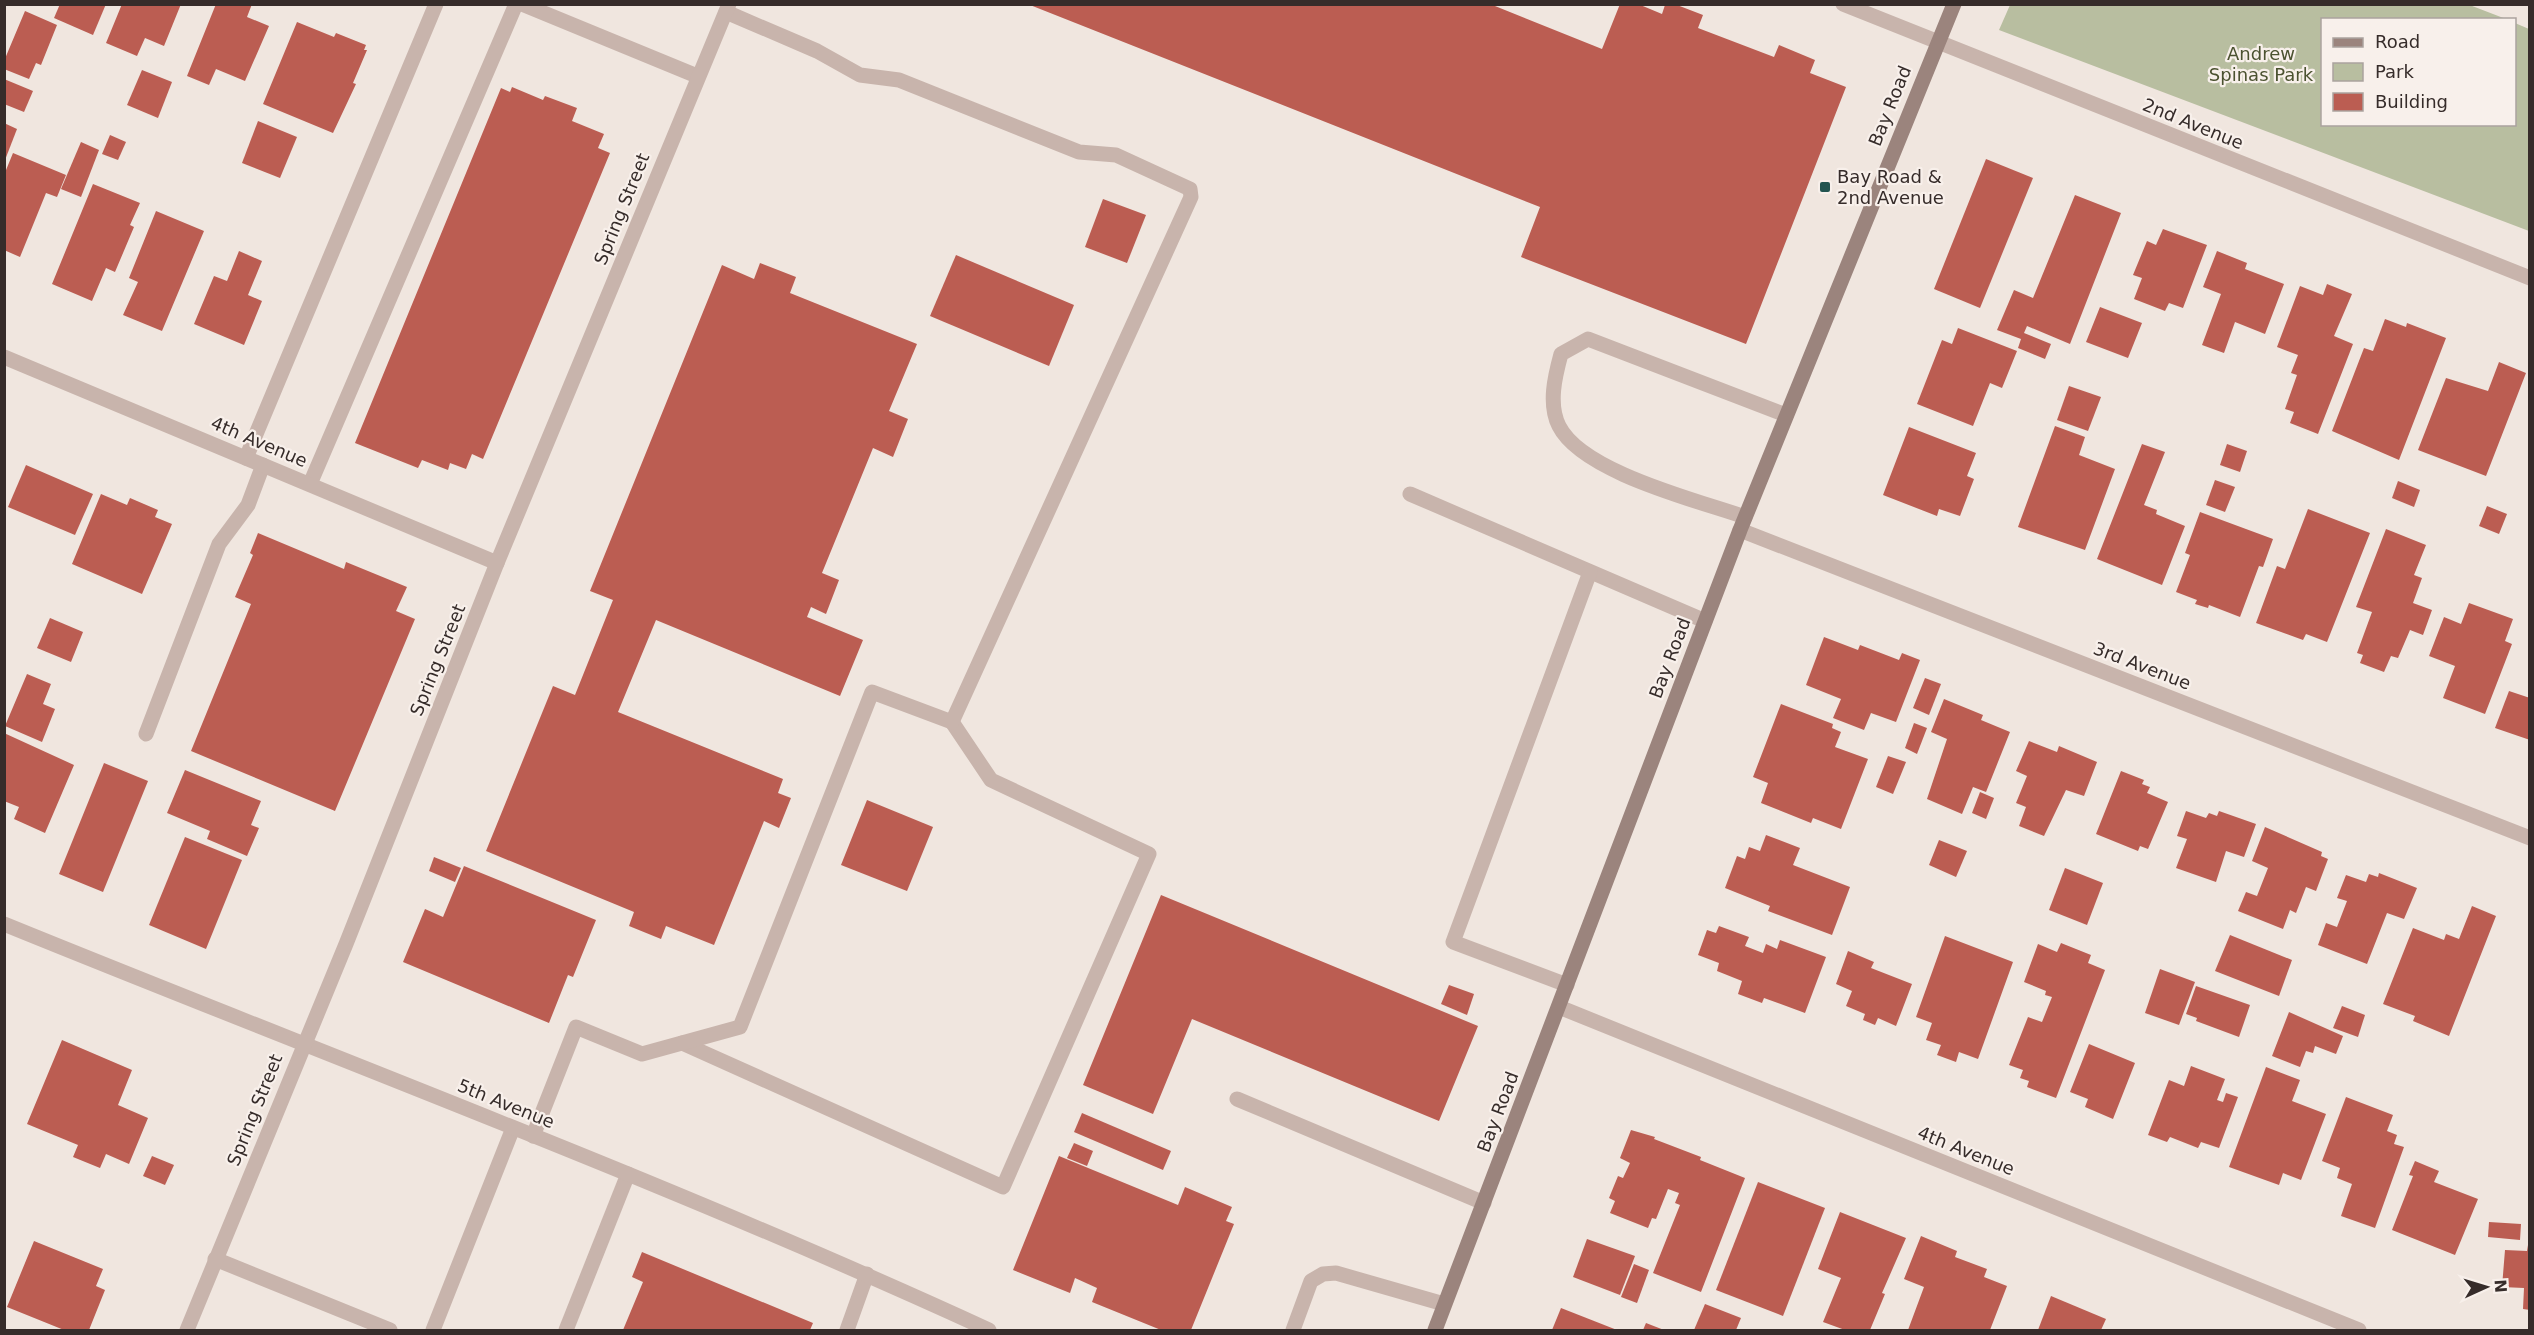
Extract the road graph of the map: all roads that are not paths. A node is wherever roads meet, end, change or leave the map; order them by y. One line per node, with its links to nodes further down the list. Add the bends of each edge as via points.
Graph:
1 (436, 4): 12 (street)
2 (516, 4): 14 (street)
3 (522, 4): 8 (street)
4 (1843, 4): 7 (street, 2nd Avenue)
5 (1953, 4): 7 (street, Bay Road)
6 (727, 8): 8 (street, Spring Street); 20 (street, via 860,75 899,80 1079,152 1116,155 1190,189 1191,197)
7 (1937, 43): 9 (street, 2nd Avenue); 11 (street, Bay Road)
8 (697, 76): 17 (street, Spring Street)
9 (2529, 278)
10 (4, 357): 12 (street, 4th Avenue)
11 (1786, 415): 16 (street, Bay Road); 16 (street, 3rd Avenue, via 1588,339 1562,354 1553,384 1558,424 1573,447 1612,470)
12 (246, 458): 13 (street, 4th Avenue)
13 (263, 465): 14 (street, 4th Avenue); 21 (street, via 248,505 219,544)
14 (310, 484): 17 (street, 4th Avenue)
15 (1410, 494): 18 (street)
16 (1742, 524): 19 (street, Bay Road); 22 (street, 3rd Avenue)
17 (497, 563): 27 (street, Spring Street)
18 (1590, 572): 19 (street); 24 (street, via 1454,942)
19 (1705, 621): 24 (street, Bay Road)
20 (952, 722): 26 (street, via 872,692 740,1027); 26 (street, via 991,780 1149,854 1003,1187)
21 (146, 734)
22 (2529, 838)
23 (4, 924): 27 (street, 5th Avenue)
24 (1567, 986): 25 (street, Bay Road)
25 (1559, 1007): 32 (street, Bay Road); 44 (street, 4th Avenue)
26 (682, 1043): 30 (street, via 642,1054 576,1027)
27 (303, 1044): 29 (street, 5th Avenue); 33 (street, Spring Street)
28 (1237, 1099): 32 (street)
29 (513, 1128): 30 (street, 5th Avenue); 38 (street)
30 (533, 1136): 31 (street, 5th Avenue)
31 (628, 1174): 34 (street, 5th Avenue); 39 (street)
32 (1484, 1203): 35 (street, Bay Road)
33 (215, 1259): 36 (street, Spring Street); 37 (street)
34 (867, 1274): 40 (street); 41 (street, 5th Avenue)
35 (1444, 1304): 42 (street, via 1336,1273 1323,1274 1311,1281); 43 (street, Bay Road)
36 (187, 1330)
37 (390, 1330)
38 (434, 1330)
39 (566, 1330)
40 (847, 1330)
41 (989, 1330)
42 (1293, 1330)
43 (1435, 1330)
44 (2359, 1330)

